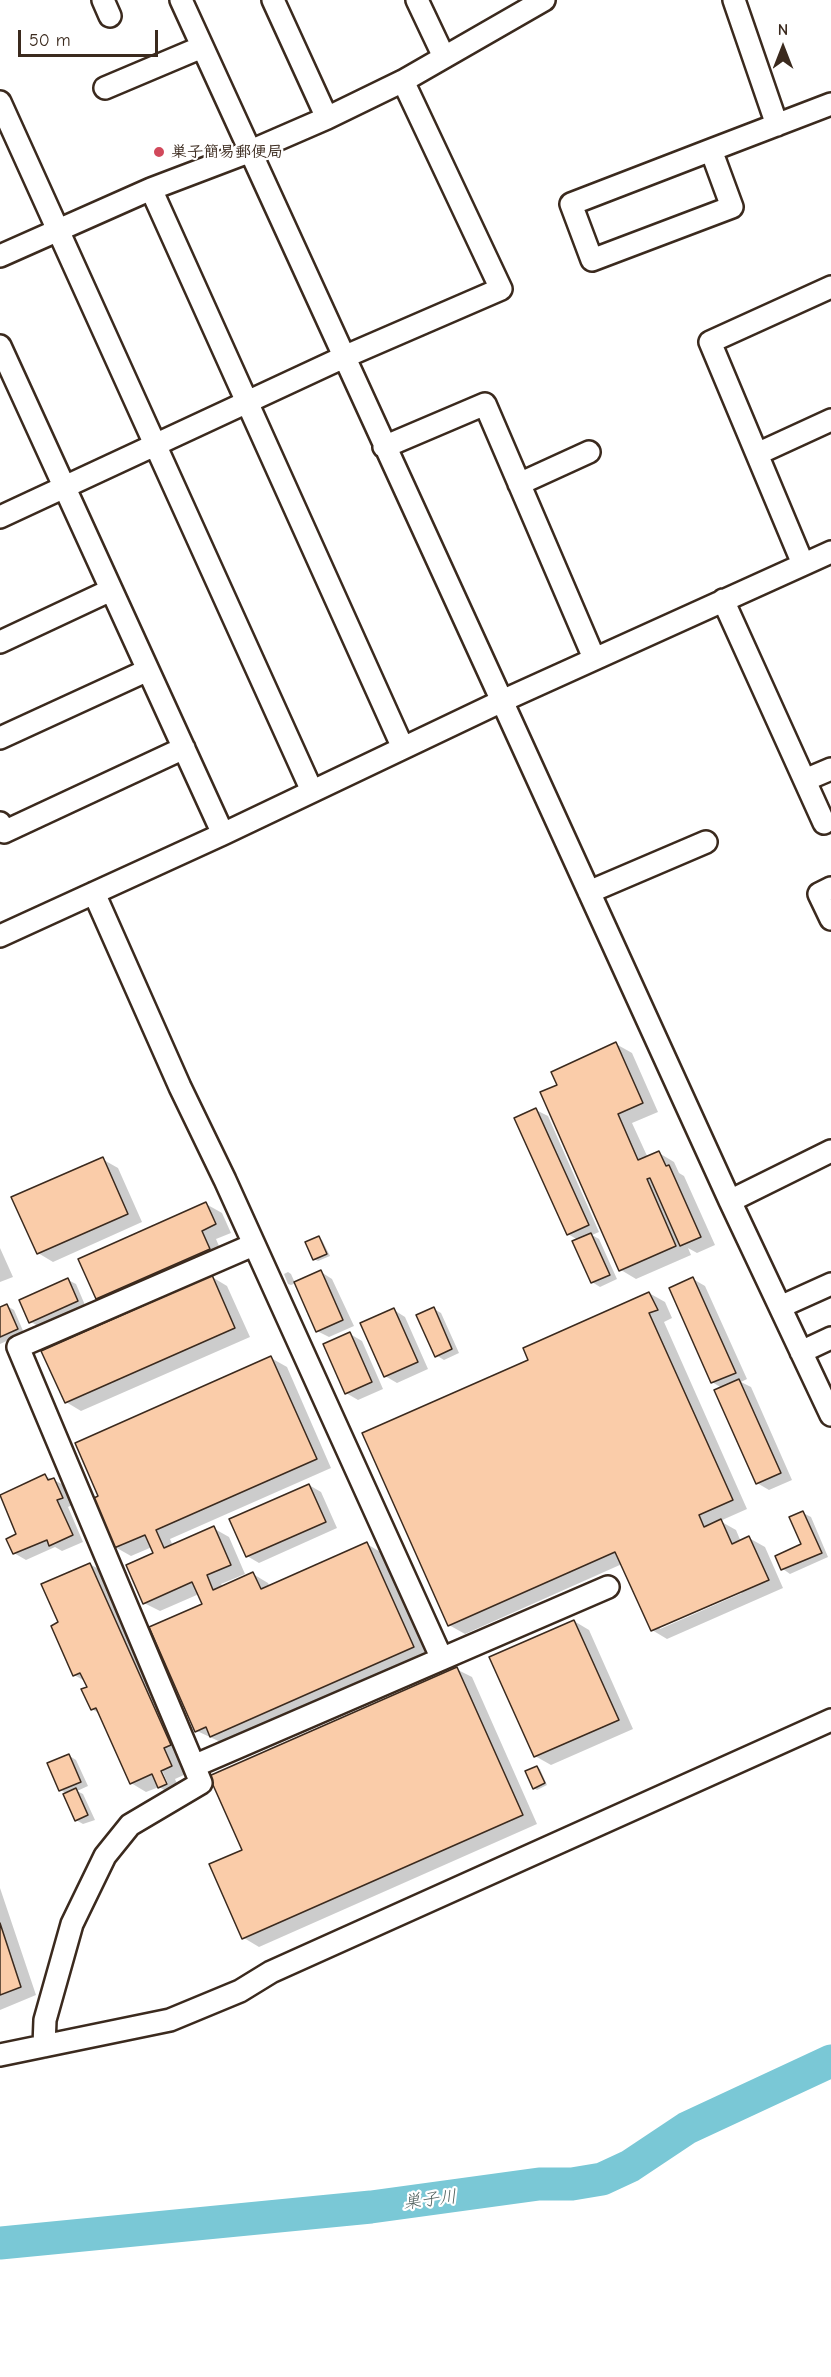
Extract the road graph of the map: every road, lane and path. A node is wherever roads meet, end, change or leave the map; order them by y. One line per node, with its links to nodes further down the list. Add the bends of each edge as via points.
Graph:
1 (181, 0): 6 (street)
2 (273, 0): 12 (street)
3 (417, 0): 7 (street)
4 (734, 0): 13 (street)
5 (537, 2): 7 (street)
6 (202, 47): 9 (street); 15 (street)
7 (444, 57): 8 (street)
8 (403, 81): 12 (street); 21 (street, via 501,289)
9 (105, 88)
10 (0, 102): 17 (street)
11 (831, 104): 13 (street)
12 (327, 118): 15 (street)
13 (777, 125): 14 (street)
14 (711, 150): 14 (street, via 571,204 592,260 732,207)
15 (251, 151): 16 (street); 21 (street)
16 (151, 189): 17 (street); 23 (street)
17 (56, 230): 18 (street); 25 (street)
18 (0, 256)
19 (831, 287): 28 (street, via 710,342)
20 (0, 346): 22 (street)
21 (344, 357): 23 (street); 26 (street)
22 (7, 382): 30 (street)
23 (248, 403): 25 (street); 42 (street)
24 (831, 420): 28 (street)
25 (155, 446): 30 (street); 45 (street)
26 (384, 447): 29 (street, via 485,404); 39 (street)
27 (589, 452): 29 (street)
28 (757, 454): 33 (street)
29 (519, 484): 37 (street)
30 (64, 488): 31 (street); 34 (street)
31 (0, 517)
32 (831, 552): 33 (street)
33 (803, 564): 35 (street)
34 (111, 590): 36 (street); 38 (street)
35 (723, 600): 37 (street); 44 (street)
36 (0, 642)
37 (594, 658): 39 (street)
38 (148, 670): 40 (street); 41 (street)
39 (502, 701): 42 (street); 51 (street)
40 (0, 738)
41 (184, 748): 46 (street, via 4,832); 48 (street)
42 (403, 748): 45 (street)
43 (831, 769): 44 (street)
44 (805, 780): 47 (street)
45 (312, 791): 48 (street)
46 (0, 823)
47 (824, 823)
48 (223, 834): 52 (street)
49 (706, 842): 51 (street)
50 (831, 888): 53 (street, via 819,894)
51 (589, 892): 56 (street)
52 (94, 893): 54 (street); 57 (street)
53 (831, 919)
54 (0, 936)
55 (831, 1151): 56 (street)
56 (730, 1201): 59 (street)
57 (253, 1245): 64 (street); 66 (street, via 18,1347)
58 (831, 1284): 59 (street)
59 (780, 1307): 61 (street)
60 (831, 1338): 61 (street)
61 (801, 1352): 62 (street)
62 (831, 1415)
63 (608, 1587): 64 (street)
64 (442, 1659): 66 (street)
65 (831, 1720): 67 (street, via 171,2020)
66 (194, 1766): 67 (street, via 201,1783 130,1825 105,1856 72,1923 45,2020)
67 (44, 2046): 68 (street)
68 (0, 2055)

